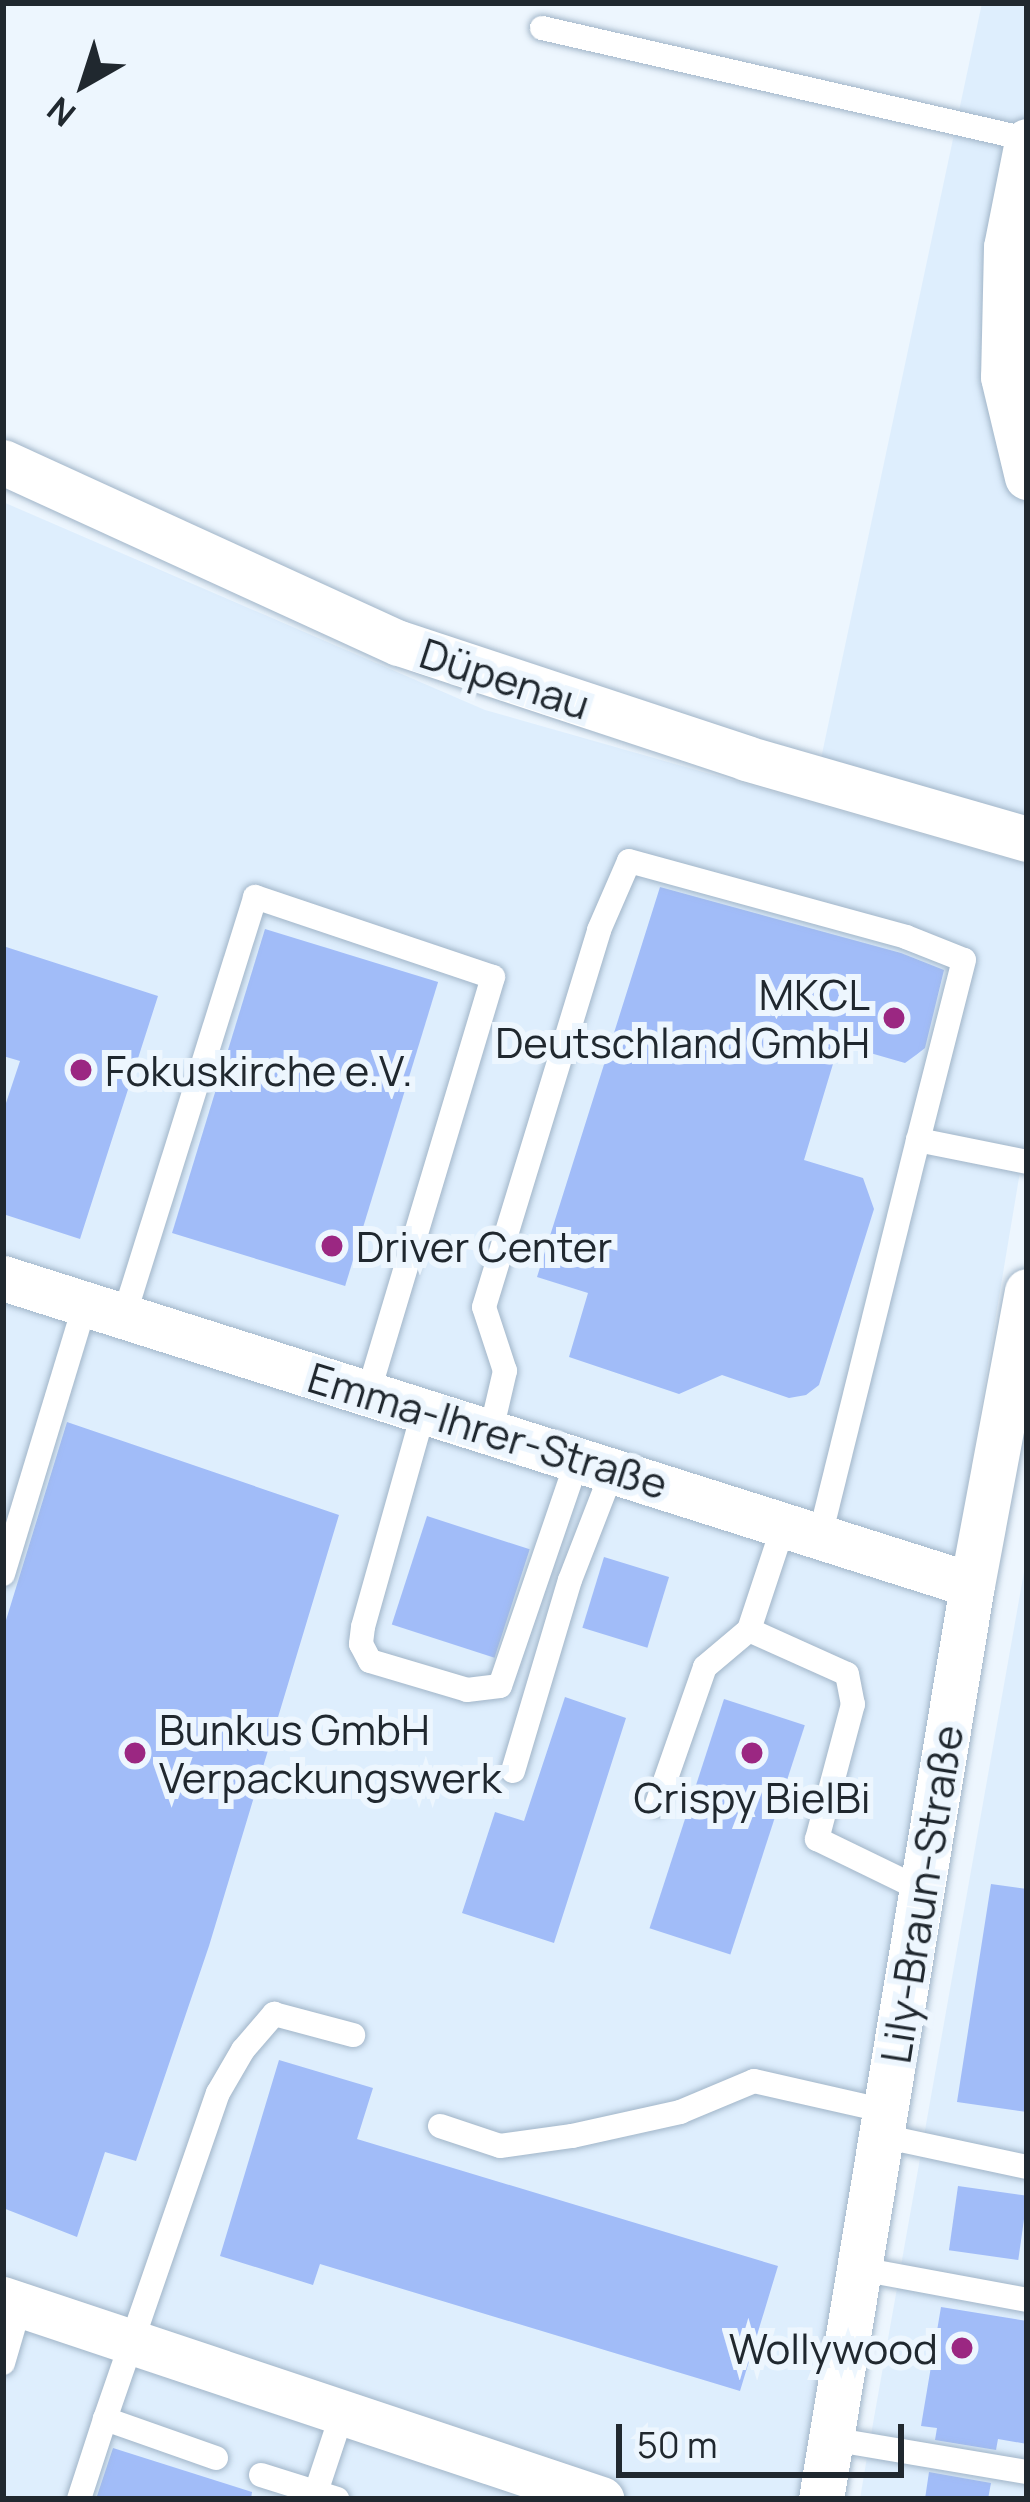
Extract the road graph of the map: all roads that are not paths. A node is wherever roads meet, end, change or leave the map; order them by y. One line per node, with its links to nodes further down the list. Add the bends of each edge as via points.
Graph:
1 (542, 28): 2 (lane)
2 (1027, 140): 4 (street, via 1006,248 1004,377)
3 (3, 462): 5 (street, Düpenau, via 399,643 746,758)
4 (1027, 477)
5 (1027, 839)
6 (918, 1140): 7 (lane); 13 (lane, via 964,960 629,861 599,931 484,1307 505,1371); 15 (lane)
7 (1027, 1162)
8 (3, 1278): 10 (street, Emma-Ihrer-Straße)
9 (1027, 1291): 17 (street, Lily-Braun-Straße)
10 (105, 1310): 11 (street, Emma-Ihrer-Straße); 11 (lane, via 255,897 493,977); 16 (lane)
11 (368, 1393): 12 (street, Emma-Ihrer-Straße)
12 (424, 1410): 13 (street, Emma-Ihrer-Straße); 14 (lane, via 363,1627 370,1661 466,1690 500,1685)
13 (491, 1431): 14 (street, Emma-Ihrer-Straße)
14 (595, 1464): 15 (street, Emma-Ihrer-Straße); 19 (lane, via 570,1580)
15 (802, 1530): 17 (street, Emma-Ihrer-Straße); 18 (lane)
16 (3, 1574)
17 (972, 1585): 21 (street, Lily-Braun-Straße)
18 (749, 1630): 20 (lane, via 705,1667); 21 (lane, via 847,1674 854,1704 817,1839)
19 (512, 1771)
20 (657, 1804)
21 (922, 1890): 23 (street, Lily-Braun-Straße)
22 (353, 2035): 29 (lane, via 274,2014 243,2050 218,2093)
23 (884, 2124): 24 (lane, via 754,2081 680,2112 554,2139 500,2146); 25 (lane); 26 (street, Lily-Braun-Straße)
24 (440, 2126)
25 (1027, 2167)
26 (860, 2269): 27 (lane); 33 (street, Lily-Braun-Straße)
27 (1027, 2300)
28 (11, 2302): 29 (street); 30 (lane)
29 (130, 2344): 31 (street); 32 (lane)
30 (3, 2363)
31 (342, 2414): 37 (lane); 39 (street)
32 (105, 2419): 34 (lane); 38 (lane)
33 (831, 2439): 35 (lane); 40 (street, Lily-Braun-Straße)
34 (215, 2458)
35 (1027, 2473)
36 (261, 2475): 37 (lane)
37 (327, 2496)
38 (79, 2499)
39 (599, 2499)
40 (820, 2499)

